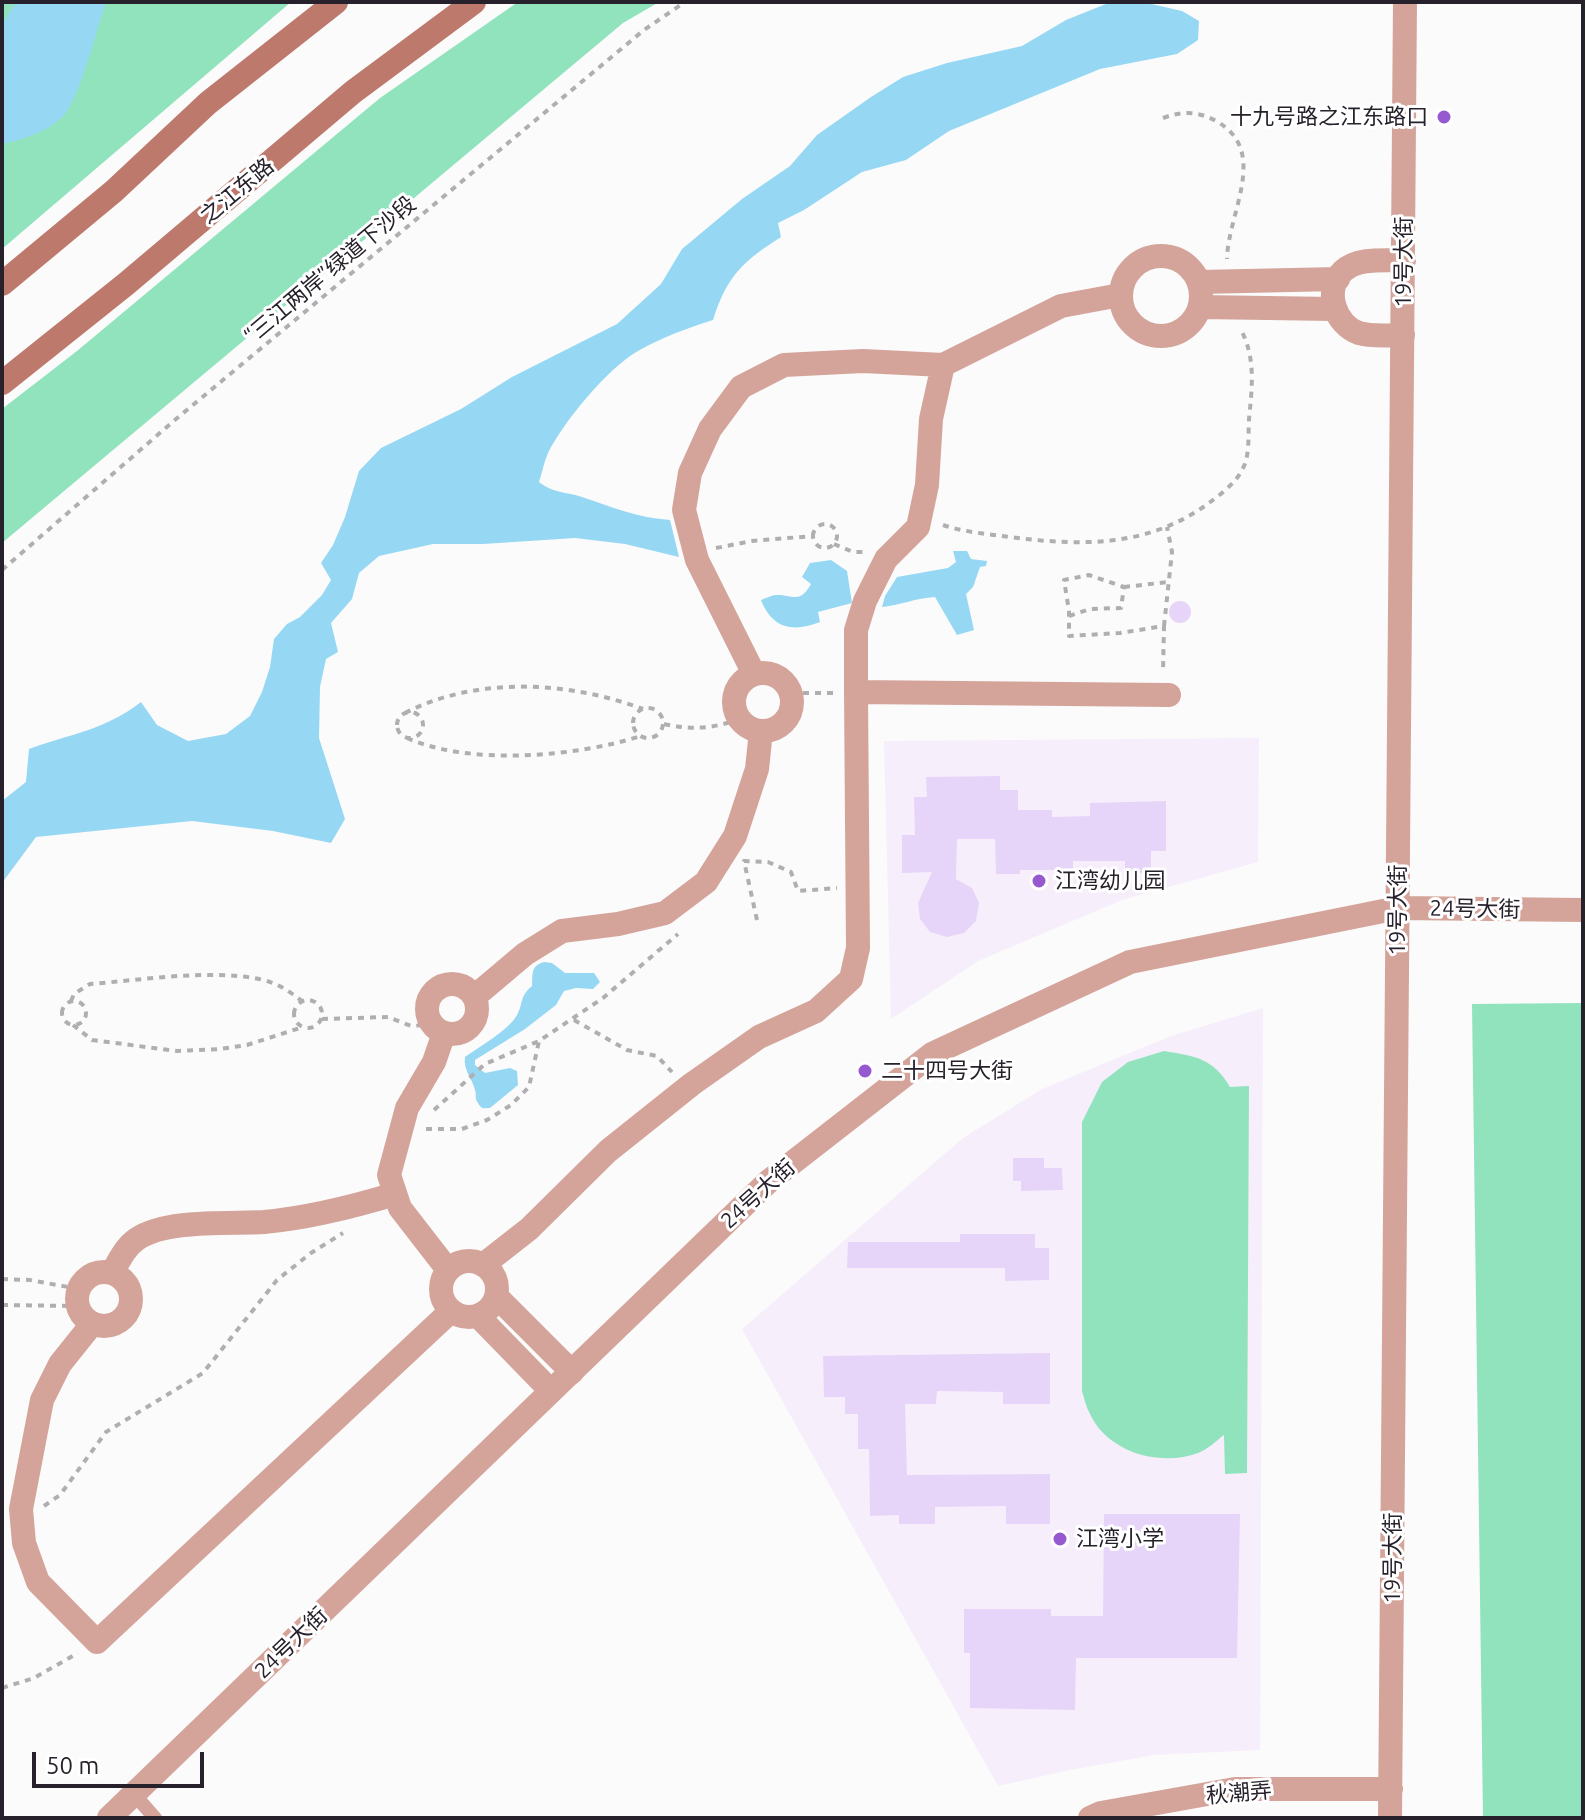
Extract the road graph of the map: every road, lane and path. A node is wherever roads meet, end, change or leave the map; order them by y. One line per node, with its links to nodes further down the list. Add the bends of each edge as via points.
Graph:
1 (336, 2): 10 (main road, via 208,103 114,191)
2 (474, 2): 17 (main road, 之江东路, via 353,92)
3 (685, 2): 22 (path, “三江两岸”绿道下沙段, via 644,30 176,419)
4 (1405, 2): 6 (street, 19号大街)
5 (1163, 118): 8 (path, via 1179,112 1205,115 1240,142 1245,160 1227,239)
6 (1404, 260): 7 (street, via 1363,261); 15 (street, 19号大街)
7 (1338, 279): 8 (street); 14 (street)
8 (1230, 281): 9 (street)
9 (1199, 282): 11 (street, via 1181,261 1154,255 1130,269); 12 (street)
10 (2, 284)
11 (1120, 295): 12 (street, via 1128,319 1161,336 1185,328); 16 (street, via 1061,306)
12 (1200, 307): 13 (street)
13 (1227, 307): 14 (street); 19 (path, via 1250,347 1252,390 1244,467 1224,492)
14 (1334, 309): 15 (street, via 1342,323 1360,333)
15 (1403, 335): 41 (street, 19号大街)
16 (943, 365): 18 (street); 21 (street, via 784,365 741,387 710,429 690,473 684,510)
17 (2, 383)
18 (920, 518): 19 (path, via 957,530 1070,542 1126,540); 28 (street, via 918,527 886,559 865,601 856,630)
19 (1167, 527): 23 (path, via 1172,552)
20 (813, 536): 20 (path, via 822,523 834,526 837,533 827,548 819,547); 21 (path, via 752,541)
21 (696, 554): 27 (street)
22 (2, 570)
23 (1168, 582): 24 (path); 26 (path)
24 (1124, 587): 25 (path, via 1121,608); 25 (path, via 1089,575 1064,580)
25 (1069, 616): 26 (path, via 1069,636)
26 (1164, 626): 30 (path)
27 (754, 674): 29 (street, via 772,674); 33 (street, via 744,679 734,696)
28 (856, 692): 29 (path); 30 (street); 40 (street)
29 (791, 693): 35 (street, via 786,720)
30 (1166, 695)
31 (643, 709): 32 (path, via 590,693 495,688 432,700); 34 (path, via 657,711); 36 (path, via 633,720)
32 (405, 713): 37 (path, via 397,726); 37 (path, via 417,714 424,724 419,735)
33 (739, 719): 34 (path, via 691,730); 35 (street)
34 (664, 724): 36 (path, via 655,736)
35 (761, 731): 45 (street, via 757,769 735,836 706,882 665,913 562,931)
36 (641, 736): 37 (path, via 527,754 446,750)
37 (407, 738)
38 (744, 861): 39 (path); 40 (path, via 768,862 791,872 798,891); 43 (path)
39 (739, 874)
40 (858, 884): 54 (street, via 858,948 851,979 816,1011 759,1037)
41 (1398, 908): 42 (street, 24号大街); 68 (street, 24号大街, via 1130,962 932,1054 769,1181); 73 (street, 19号大街)
42 (1583, 910)
43 (757, 920)
44 (683, 930): 49 (path)
45 (474, 997): 52 (street, via 477,1013 468,1028 461,1033); 52 (street, via 462,986 438,988 426,1008)
46 (71, 1001): 47 (path, via 90,984 224,976 284,987); 50 (path, via 61,1011); 50 (path, via 82,1003 86,1013)
47 (302, 1001): 48 (path, via 320,1005); 51 (path, via 294,1017)
48 (322, 1019): 51 (path, via 316,1027); 52 (path, via 388,1017)
49 (574, 1020): 53 (path); 54 (path, via 627,1050 657,1056)
50 (73, 1025): 51 (path, via 92,1040 177,1051 247,1045)
51 (303, 1027)
52 (438, 1029): 56 (street, via 434,1062 407,1108)
53 (539, 1041): 55 (path, via 485,1064); 56 (path, via 529,1087 511,1105 462,1129 423,1129)
54 (683, 1091): 59 (street)
55 (428, 1115)
56 (397, 1138): 57 (street, via 389,1175)
57 (395, 1194): 58 (street); 60 (street)
58 (366, 1203): 61 (street, via 264,1222 170,1228 139,1238); 70 (path, via 349,1229 277,1280 203,1373 106,1432 60,1495 40,1509)
59 (483, 1265): 60 (street, via 465,1261); 63 (street, via 495,1278)
60 (448, 1270): 66 (street, via 441,1287)
61 (112, 1273): 65 (street, via 86,1278); 65 (street, via 130,1291 125,1316 110,1326)
62 (2, 1279): 65 (path, via 30,1280)
63 (497, 1297): 67 (street); 68 (street)
64 (2, 1305): 65 (path)
65 (83, 1306): 70 (street, via 42,1400)
66 (451, 1311): 67 (street); 71 (street)
67 (478, 1316): 69 (street)
68 (572, 1372): 69 (street, 24号大街)
69 (551, 1391): 74 (street, 24号大街)
70 (21, 1509): 71 (street, via 24,1543 38,1582)
71 (97, 1642): 72 (path, via 34,1678)
72 (2, 1688)
73 (1391, 1789): 77 (street, 秋潮弄, via 1235,1789); 78 (street, 19号大街)
74 (134, 1794): 75 (street, 24号大街); 76 (lane)
75 (109, 1818)
76 (155, 1818)
77 (1090, 1818)
78 (1390, 1818)

